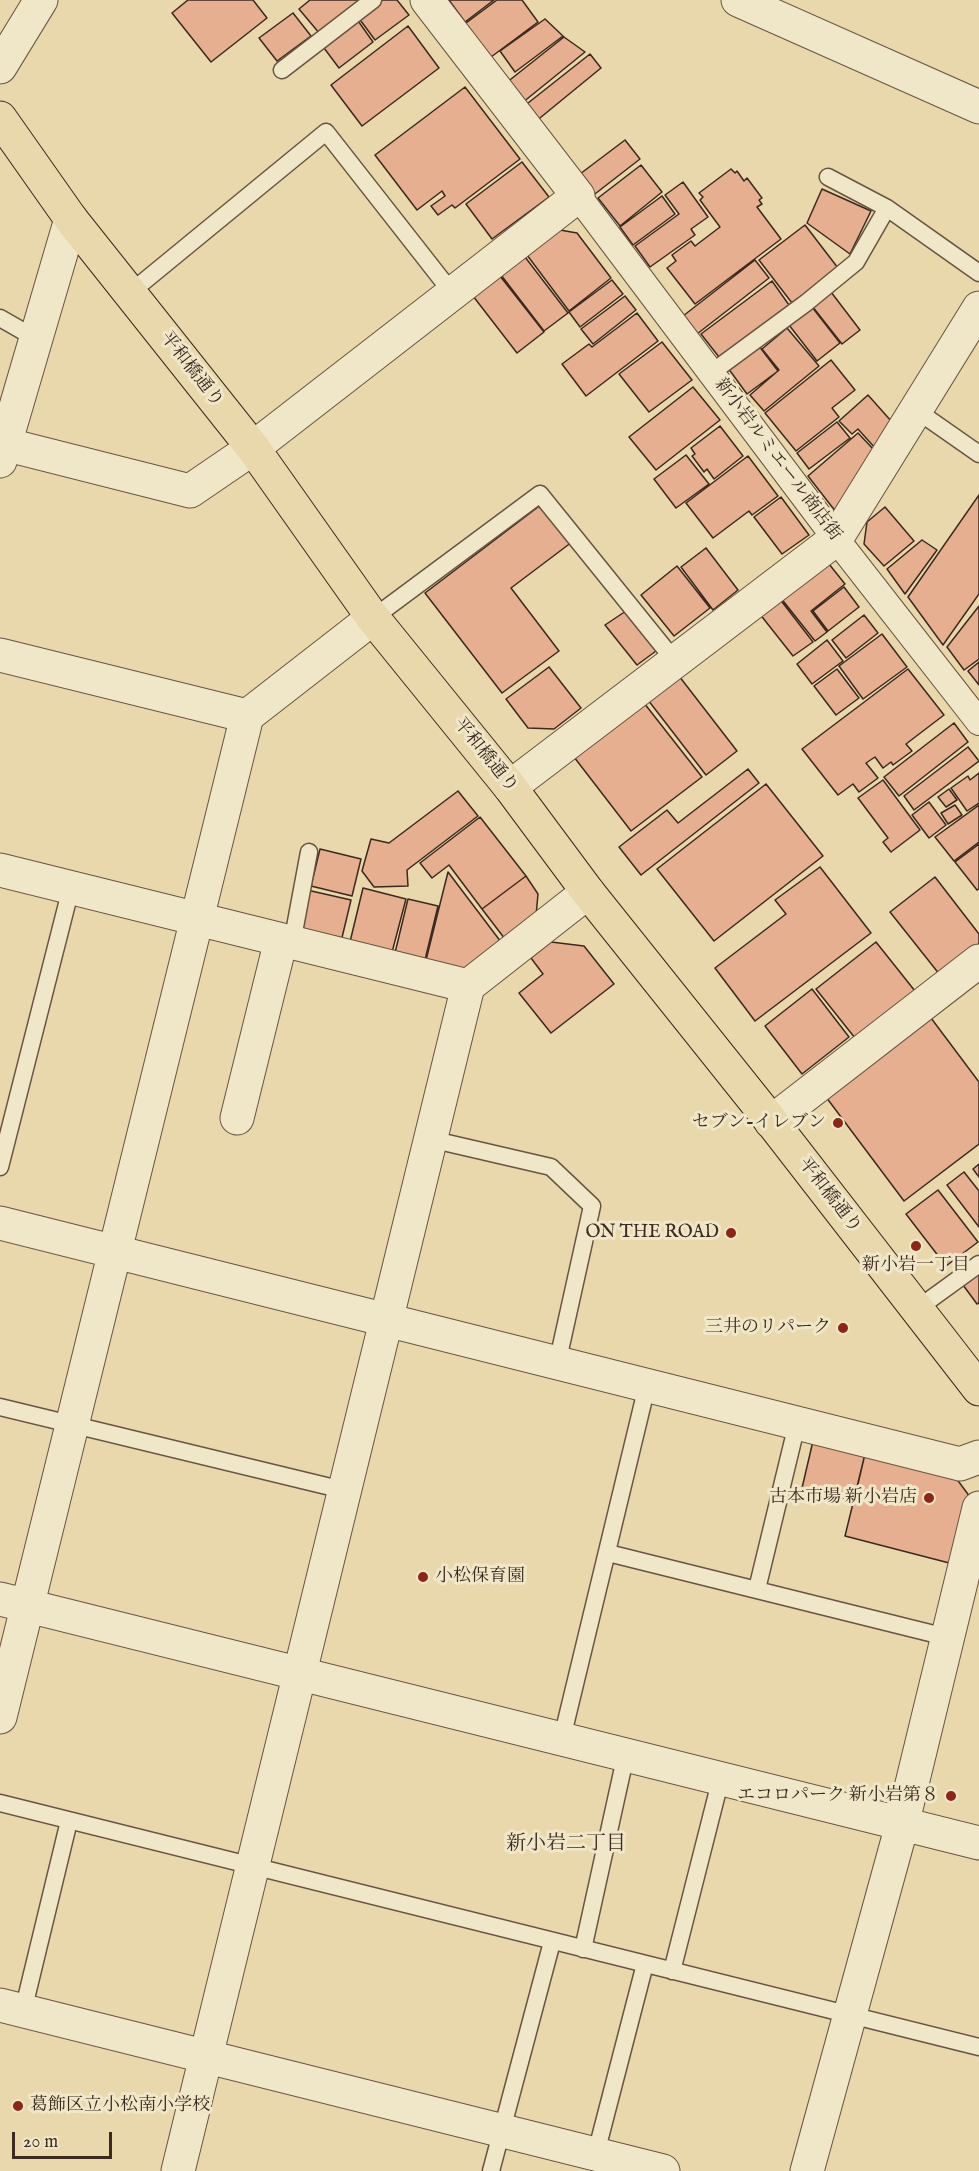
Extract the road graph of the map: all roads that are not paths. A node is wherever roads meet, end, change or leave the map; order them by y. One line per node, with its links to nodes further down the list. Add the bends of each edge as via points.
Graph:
1 (41, 0): 5 (street)
2 (373, 0): 6 (lane)
3 (428, 0): 10 (street)
4 (738, 0): 7 (street)
5 (0, 67)
6 (282, 70)
7 (979, 107)
8 (0, 118): 12 (main road, 平和橋通り)
9 (828, 177): 11 (lane)
10 (578, 196): 15 (street); 19 (street, 新小岩ルミエール商店街)
11 (887, 208): 13 (lane); 19 (lane, via 856,262)
12 (72, 219): 14 (main road, 平和橋通り); 18 (street)
13 (979, 273)
14 (131, 292): 15 (lane, via 326,132); 21 (main road, 平和橋通り)
15 (453, 294): 21 (street)
16 (979, 308): 20 (street)
17 (0, 318): 18 (lane)
18 (34, 338): 22 (street)
19 (711, 373): 24 (street, 新小岩ルミエール商店街)
20 (916, 410): 23 (lane); 24 (street)
21 (253, 448): 22 (street, via 190,491); 25 (main road, 平和橋通り)
22 (1, 450)
23 (979, 454)
24 (836, 539): 27 (street); 29 (street, 新小岩ルミエール商店街)
25 (373, 618): 27 (lane, via 540,494); 28 (street); 30 (main road, 平和橋通り)
26 (0, 655): 28 (street)
27 (674, 660): 30 (street)
28 (248, 716): 35 (street)
29 (979, 722)
30 (510, 787): 34 (main road, 平和橋通り)
31 (309, 852): 36 (lane)
32 (0, 870): 33 (street)
33 (71, 888): 35 (street); 42 (lane)
34 (588, 892): 38 (street); 40 (main road, 平和橋通り)
35 (197, 919): 36 (street); 44 (street)
36 (287, 941): 38 (street); 39 (street)
37 (979, 961): 40 (street)
38 (468, 986): 41 (street)
39 (237, 1118)
40 (771, 1122): 46 (main road, 平和橋通り)
41 (430, 1139): 47 (street); 48 (lane, via 551,1167 592,1206)
42 (0, 1167)
43 (0, 1223): 44 (street)
44 (116, 1251): 47 (street); 53 (street)
45 (979, 1264): 46 (lane)
46 (917, 1309): 50 (main road, 平和橋通り)
47 (384, 1321): 48 (street); 55 (street)
48 (557, 1364): 49 (street)
49 (647, 1386): 52 (street); 57 (lane)
50 (979, 1389)
51 (0, 1407): 53 (lane)
52 (797, 1424): 54 (street, via 960,1464); 58 (lane)
53 (73, 1425): 55 (lane); 59 (street)
54 (979, 1457)
55 (343, 1490): 61 (street)
56 (979, 1508): 60 (street)
57 (608, 1553): 58 (lane); 63 (lane)
58 (757, 1589): 60 (lane)
59 (13, 1602): 61 (street); 62 (street)
60 (946, 1637): 68 (street)
61 (301, 1672): 63 (street); 70 (street)
62 (0, 1717)
63 (562, 1738): 64 (street)
64 (626, 1754): 65 (street); 72 (lane)
65 (721, 1778): 68 (street); 74 (lane)
66 (0, 1803): 67 (lane)
67 (69, 1821): 70 (lane); 75 (lane)
68 (902, 1825): 69 (street); 76 (street)
69 (979, 1843)
70 (253, 1867): 71 (lane); 78 (street)
71 (552, 1942): 72 (lane); 79 (lane)
72 (583, 1949): 73 (lane)
73 (645, 1964): 74 (lane); 80 (lane)
74 (672, 1971): 76 (lane)
75 (11, 2008): 78 (street)
76 (850, 2016): 77 (lane); 84 (street)
77 (979, 2047)
78 (206, 2055): 79 (street); 81 (street)
79 (501, 2130): 80 (street); 82 (lane)
80 (596, 2153): 83 (street)
81 (178, 2171)
82 (490, 2171)
83 (663, 2171)
84 (807, 2171)

